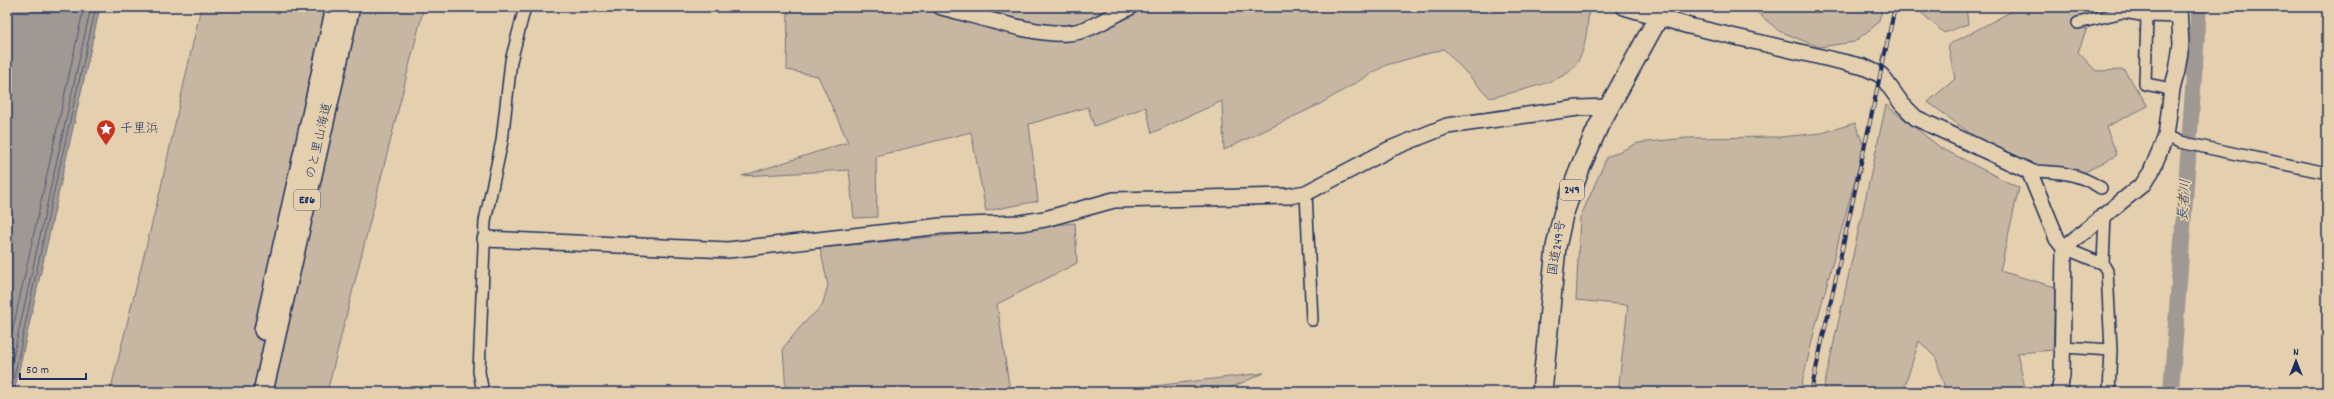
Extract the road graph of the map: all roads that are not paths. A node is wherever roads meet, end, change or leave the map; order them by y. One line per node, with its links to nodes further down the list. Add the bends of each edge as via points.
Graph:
1 (336, 7): 26 (highway, のと里山海道 / E86)
2 (350, 7): 27 (highway, のと里山海道 / E86)
3 (525, 7): 20 (street, via 511,61 502,141 485,221)
4 (941, 7): 5 (street, via 1039,31 1068,33 1084,29)
5 (1130, 7)
6 (1624, 7): 8 (street)
7 (2123, 9): 10 (street); 11 (street)
8 (1652, 11): 13 (highway, 国道249号 / 249); 15 (street, via 1689,26 1864,67 1881,75 1902,104 1916,118)
9 (2179, 12): 10 (street); 12 (street, via 2181,45)
10 (2147, 16): 12 (street, via 2145,84)
11 (2078, 23)
12 (2172, 89): 14 (street)
13 (1610, 107): 18 (street, via 1578,108 1447,126 1390,149); 29 (highway, 国道249号 / 249, via 1580,168 1557,241)
14 (2166, 136): 16 (street, via 2180,142); 19 (street, via 2151,172 2143,184)
15 (2029, 171): 17 (street, via 2069,173 2084,177); 21 (street, via 2057,240)
16 (2327, 173)
17 (2101, 188)
18 (1306, 193): 20 (street, via 1289,196 1114,200 1045,219 1020,223 941,226 728,250); 23 (street)
19 (2105, 215): 21 (street); 22 (street)
20 (485, 239): 28 (street, via 479,372)
21 (2064, 248): 22 (street); 24 (street)
22 (2103, 264): 25 (street, via 2107,272)
23 (1312, 320)
24 (2063, 348): 25 (street); 30 (street)
25 (2111, 350): 31 (street)
26 (250, 392)
27 (263, 392)
28 (483, 392)
29 (1542, 392)
30 (2059, 392)
31 (2109, 392)

